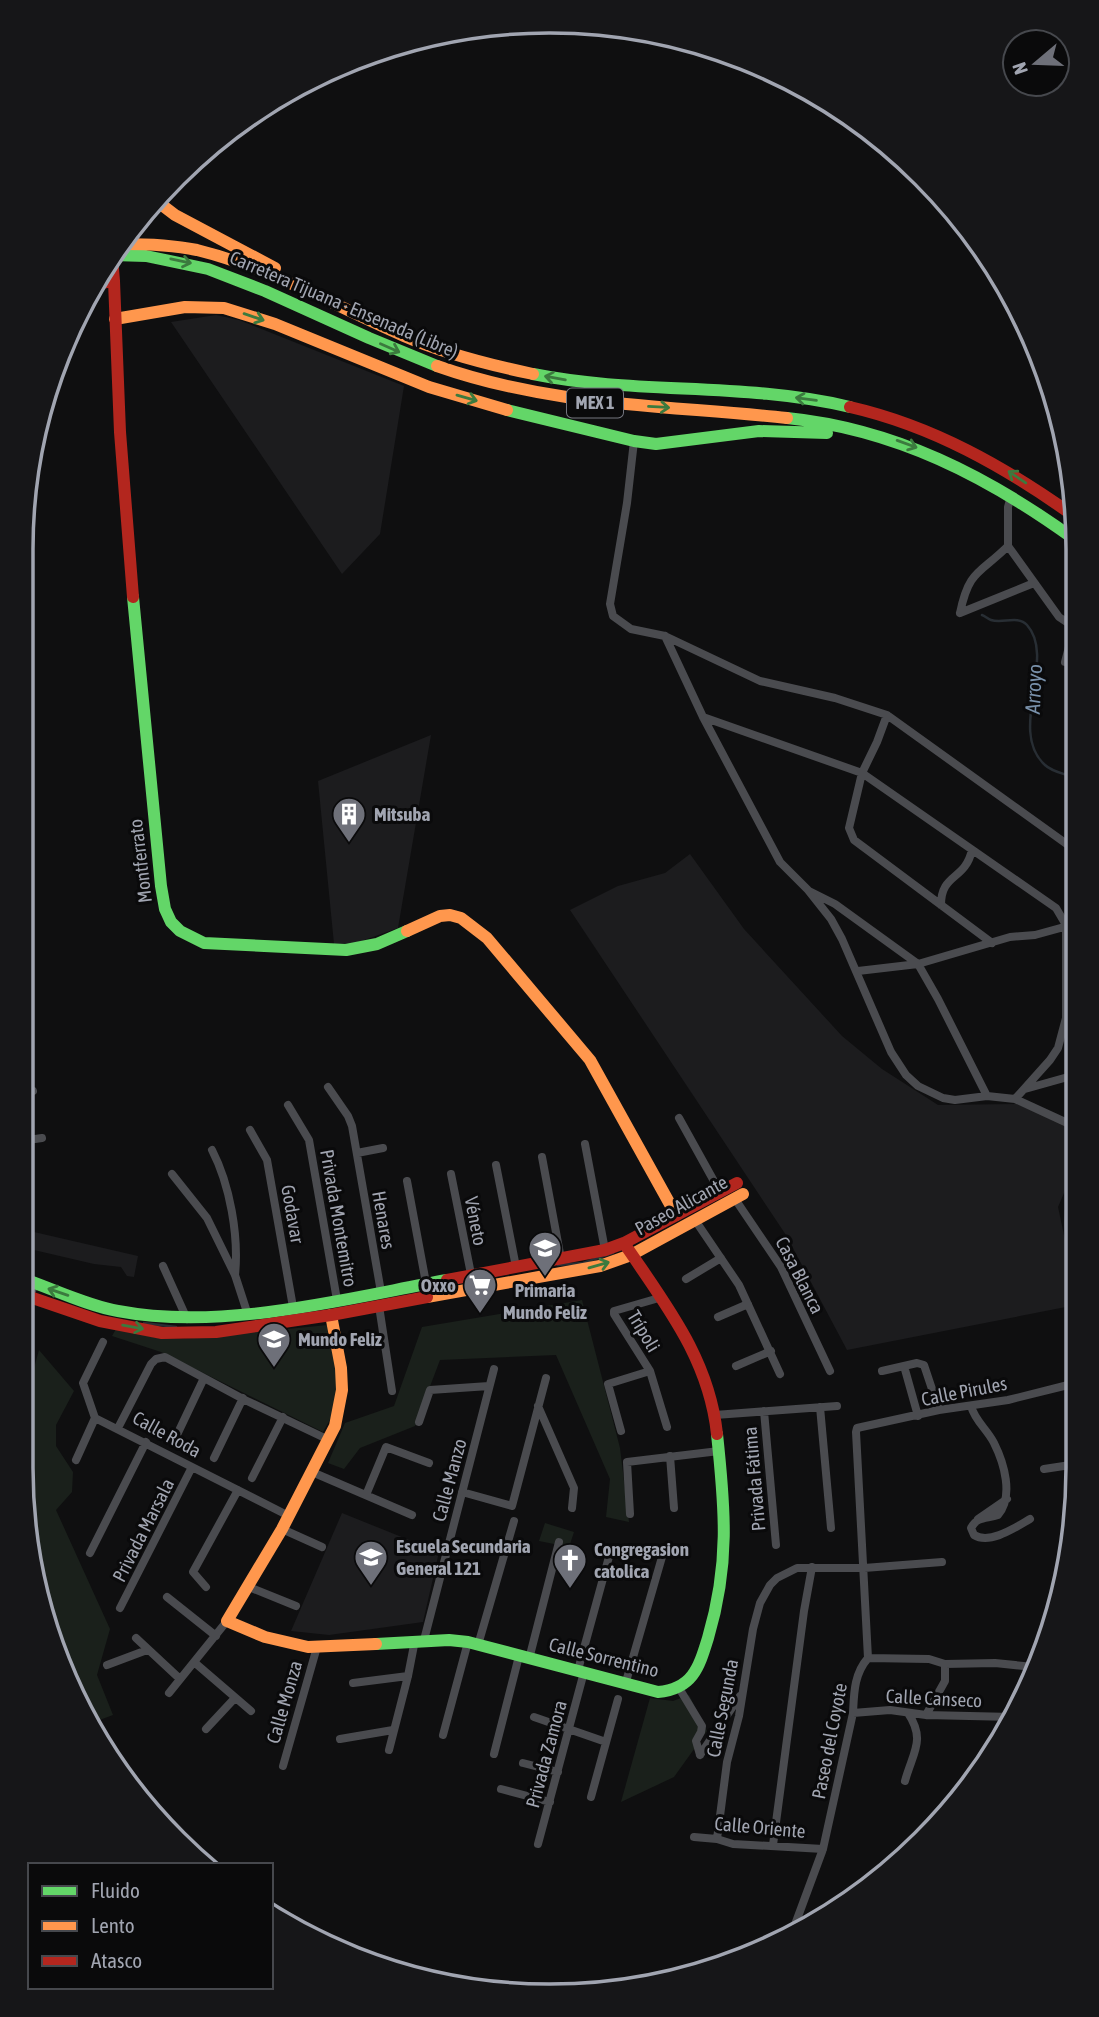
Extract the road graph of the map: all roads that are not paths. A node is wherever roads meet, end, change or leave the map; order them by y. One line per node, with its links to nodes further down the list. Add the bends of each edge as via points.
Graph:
1 (164, 206): 7 (main road, via 290,276)
2 (134, 244): 7 (main road, Carretera Tijuana - Ensenada (Libre) / MEX 1, via 193,248)
3 (125, 256): 9 (main road, Carretera Tijuana - Ensenada (Libre) / MEX 1, one-way to 9, via 158,256 226,273 418,361 489,383 587,402 775,416)
4 (114, 273): 5 (main road, Montferrato)
5 (114, 282): 6 (main road); 8 (main road, Montferrato)
6 (107, 283)
7 (302, 288): 12 (main road, Carretera Tijuana - Ensenada (Libre) / MEX 1, one-way to 7, via 954,440 876,413 803,399 634,388 530,373 398,334)
8 (115, 319): 10 (main road, one-way to 10, via 197,306 224,308 429,387); 55 (main road, Montferrato, via 137,642 161,886 171,922 204,943 346,950 377,944 440,916 461,918 487,938 590,1060)
9 (876, 434): 10 (main road, via 760,431 656,444); 11 (main road, Carretera Tijuana - Ensenada (Libre) / MEX 1, one-way to 11, via 952,463)
10 (635, 441): 17 (street, via 611,610 618,622 631,629)
11 (1011, 496): 13 (main road, Carretera Tijuana - Ensenada (Libre) / MEX 1); 14 (street)
12 (1064, 509)
13 (1066, 534)
14 (1008, 546): 15 (street); 15 (street, via 975,574 965,590 960,613)
15 (1034, 583): 16 (street)
16 (1066, 622)
17 (665, 636): 20 (street, via 760,681); 21 (street)
18 (1066, 658): 19 (street)
19 (1065, 662)
20 (887, 715): 22 (street); 23 (street)
21 (703, 717): 22 (street); 25 (street, via 780,862)
22 (862, 773): 24 (street); 26 (street, via 850,835)
23 (1066, 844)
24 (972, 850): 26 (street, via 962,872 945,884); 27 (street)
25 (808, 890): 30 (street); 31 (street, via 831,919)
26 (942, 905): 29 (street)
27 (1066, 919)
28 (1066, 926): 29 (street)
29 (992, 943): 30 (street)
30 (918, 964): 31 (street); 36 (street)
31 (858, 971): 36 (street, via 887,1043 906,1075 943,1098)
32 (1066, 1018): 35 (street, via 1058,1048)
33 (1066, 1078): 35 (street)
34 (328, 1087): 47 (street, Henares, via 351,1121)
35 (1023, 1089): 37 (street)
36 (987, 1097): 37 (street)
37 (1015, 1099): 40 (street)
38 (288, 1105): 73 (street, Privada Montemitro, via 309,1140)
39 (679, 1118): 53 (street)
40 (1066, 1122)
41 (250, 1130): 75 (street, Godavar, via 266,1154)
42 (42, 1138): 43 (street)
43 (33, 1139)
44 (585, 1144): 58 (street)
45 (383, 1148): 47 (street)
46 (212, 1150): 65 (street, via 225,1181 237,1255)
47 (357, 1153): 69 (street, Henares)
48 (542, 1157): 61 (street)
49 (496, 1165): 63 (street)
50 (172, 1174): 65 (street, via 204,1213)
51 (451, 1174): 64 (street, Véneto)
52 (407, 1181): 67 (street)
53 (720, 1192): 54 (main road, Paseo Alicante); 55 (main road, Paseo Alicante)
54 (738, 1192): 56 (main road, Paseo Alicante); 87 (street, Casa Blanca, via 781,1267)
55 (676, 1215): 57 (main road, Paseo Alicante)
56 (695, 1220): 59 (main road, Paseo Alicante); 60 (street)
57 (624, 1242): 58 (main road, Paseo Alicante); 59 (main road, Calle Sorrentino)
58 (605, 1250): 61 (main road, Paseo Alicante)
59 (631, 1255): 70 (main road, Calle Sorrentino); 74 (main road, Paseo Alicante, one-way to 59, via 580,1270)
60 (721, 1258): 66 (street); 72 (street)
61 (561, 1259): 63 (main road, Paseo Alicante)
62 (163, 1266): 79 (street)
63 (516, 1267): 64 (main road, Paseo Alicante)
64 (471, 1274): 67 (main road, Paseo Alicante)
65 (235, 1275): 77 (street)
66 (686, 1279)
67 (426, 1283): 69 (main road, Paseo Alicante)
68 (35, 1284): 76 (main road, Paseo Alicante, one-way to 68)
69 (381, 1292): 73 (main road, Paseo Alicante)
70 (659, 1298): 86 (street, Trípoli, via 613,1313); 102 (main road, Calle Sorrentino, via 686,1336)
71 (33, 1299): 80 (main road, Paseo Alicante)
72 (748, 1304): 78 (street); 82 (street)
73 (332, 1306): 74 (main road, Paseo Alicante); 75 (main road, Paseo Alicante); 80 (main road, Paseo Alicante, one-way to 73, via 162,1333 216,1332); 112 (main road, via 342,1390)
74 (379, 1306): 94 (street)
75 (293, 1307): 77 (main road, Paseo Alicante)
76 (103, 1308): 79 (main road, Paseo Alicante); 80 (main road)
77 (248, 1315): 79 (main road, Paseo Alicante)
78 (718, 1317)
79 (187, 1319)
80 (100, 1321)
81 (103, 1342): 105 (street, via 82,1386)
82 (771, 1351): 83 (street); 89 (street)
83 (736, 1366)
84 (904, 1366): 88 (street); 100 (street, via 925,1365); 103 (street)
85 (494, 1368): 93 (street, Calle Manzo)
86 (650, 1371): 107 (street, Trípoli); 110 (street, Trípoli, via 608,1384)
87 (830, 1371)
88 (882, 1371)
89 (780, 1374)
90 (204, 1378): 95 (street, Calle Roda); 108 (street, Calle Roda, via 165,1357 156,1359); 111 (street)
91 (546, 1378): 96 (street)
92 (1066, 1385): 98 (street, Calle Pirules)
93 (489, 1386): 106 (street, via 430,1390); 125 (street, Calle Manzo)
94 (392, 1391)
95 (243, 1398): 104 (street, Calle Roda); 116 (street)
96 (538, 1406): 125 (street, via 512,1506); 127 (street, via 574,1488)
97 (837, 1406): 99 (street, Privada Fátima)
98 (971, 1406): 100 (street, Calle Pirules); 132 (street, via 994,1443 1007,1485 1007,1499 998,1515 978,1519 971,1528 974,1535 985,1539)
99 (820, 1407): 101 (street, Privada Fátima); 134 (street)
100 (939, 1410): 103 (street, Calle Pirules)
101 (764, 1411): 102 (street, Privada Fátima); 137 (street, Privada Fátima)
102 (718, 1415): 114 (main road, Calle Sorrentino)
103 (918, 1416): 109 (street, Calle Pirules)
104 (283, 1417): 112 (street, Calle Roda); 123 (street)
105 (95, 1418): 108 (street); 117 (street)
106 (419, 1422)
107 (667, 1427)
108 (118, 1428): 113 (street, Calle Roda)
109 (857, 1428): 144 (street, Paseo del Coyote)
110 (621, 1431)
111 (175, 1439)
112 (329, 1440): 122 (main road)
113 (146, 1442): 119 (street, Calle Roda); 139 (street)
114 (719, 1451): 115 (street); 168 (main road, Calle Sorrentino, via 725,1555 720,1594 700,1664)
115 (670, 1456): 128 (street); 129 (street, via 626,1462)
116 (214, 1458)
117 (76, 1460)
118 (429, 1463): 126 (street, via 386,1447)
119 (192, 1466): 124 (street, Calle Roda); 149 (street, Privada Marsala)
120 (1066, 1466): 121 (street)
121 (1044, 1469)
122 (312, 1472): 126 (street); 130 (main road)
123 (252, 1478)
124 (238, 1490): 130 (street, Calle Roda); 145 (street, via 193,1572)
125 (462, 1492): 153 (street, Calle Manzo)
126 (366, 1496): 131 (street)
127 (572, 1508)
128 (674, 1508)
129 (630, 1514)
130 (289, 1516): 135 (main road)
131 (412, 1516)
132 (1030, 1519)
133 (513, 1521): 154 (street)
134 (831, 1528)
135 (282, 1529): 138 (street); 146 (main road)
136 (559, 1542): 157 (street)
137 (776, 1545)
138 (322, 1548)
139 (90, 1553)
140 (610, 1553): 163 (street, Privada Zamora)
141 (662, 1557): 167 (street)
142 (942, 1562): 144 (street)
143 (812, 1567): 144 (street); 169 (street, Calle Segunda, via 785,1573 760,1603); 197 (street)
144 (864, 1568): 158 (street, Paseo del Coyote)
145 (206, 1587)
146 (249, 1587): 148 (street); 150 (main road)
147 (167, 1597): 151 (street)
148 (296, 1606)
149 (120, 1608)
150 (226, 1621): 151 (street); 155 (main road, Calle Sorrentino, via 265,1637)
151 (216, 1636): 159 (street)
152 (136, 1638): 156 (street)
153 (419, 1640): 154 (main road, Calle Sorrentino); 155 (main road, Calle Sorrentino); 164 (street, Calle Manzo)
154 (473, 1644): 157 (main road, Calle Sorrentino); 182 (street)
155 (317, 1647): 188 (street, Calle Monza)
156 (147, 1650): 161 (street); 165 (street)
157 (524, 1657): 163 (main road, Calle Sorrentino); 186 (street)
158 (868, 1658): 160 (street); 174 (street, Paseo del Coyote, via 857,1675)
159 (194, 1662): 165 (street); 171 (street)
160 (945, 1664): 162 (street); 176 (street, via 945,1681)
161 (107, 1665)
162 (1026, 1666)
163 (581, 1671): 167 (main road, Calle Sorrentino); 180 (street, Privada Zamora)
164 (408, 1676): 166 (street); 181 (street, Calle Manzo)
165 (180, 1679): 170 (street)
166 (353, 1683)
167 (625, 1685): 168 (main road, Calle Sorrentino, via 658,1692)
168 (679, 1688): 169 (street, via 702,1726 696,1741 700,1755)
169 (742, 1692): 195 (street, Calle Segunda)
170 (169, 1693)
171 (234, 1699): 173 (street); 179 (street)
172 (618, 1699): 184 (street)
173 (251, 1711)
174 (853, 1713): 175 (street, Calle Canseco); 198 (street, Paseo del Coyote)
175 (908, 1713): 176 (street, Calle Canseco); 190 (street, via 919,1738)
176 (926, 1715): 178 (street, Calle Canseco)
177 (534, 1717): 180 (street)
178 (1002, 1717)
179 (206, 1729)
180 (569, 1729): 184 (street); 189 (street, Privada Zamora)
181 (393, 1730): 183 (street); 185 (street, Calle Manzo)
182 (443, 1735)
183 (340, 1739)
184 (606, 1742): 192 (street)
185 (389, 1750)
186 (495, 1754)
187 (523, 1763): 189 (street)
188 (282, 1766)
189 (558, 1772): 193 (street, Privada Zamora)
190 (905, 1781)
191 (501, 1789): 193 (street)
192 (591, 1797)
193 (550, 1802): 196 (street, Privada Zamora)
194 (694, 1837): 195 (street, Calle Oriente)
195 (717, 1839): 197 (street, Calle Oriente)
196 (538, 1844)
197 (773, 1845): 198 (street, Calle Oriente)
198 (824, 1849): 199 (street, Paseo del Coyote)
199 (796, 1921)

